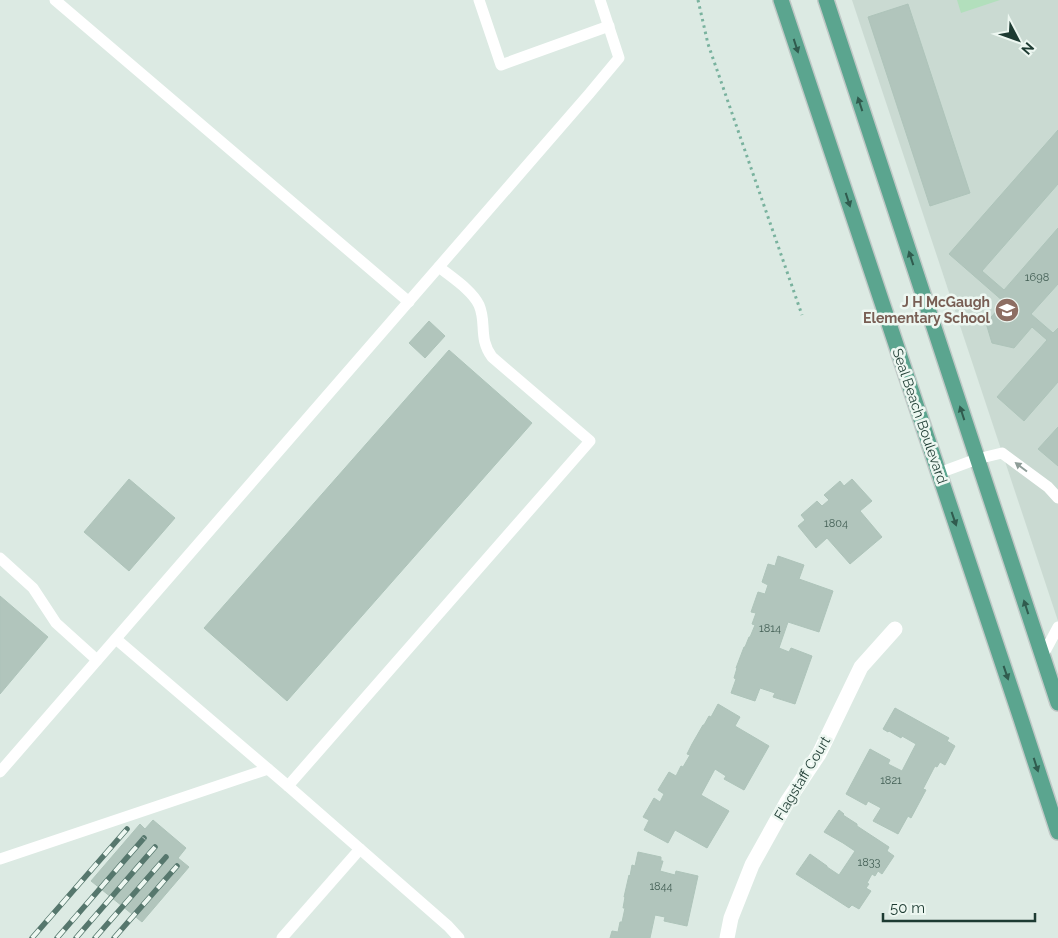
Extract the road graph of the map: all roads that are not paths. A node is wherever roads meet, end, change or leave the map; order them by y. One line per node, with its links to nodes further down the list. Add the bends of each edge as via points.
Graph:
1 (55, 0): 8 (lane)
2 (479, 0): 6 (lane, via 501,65)
3 (600, 0): 6 (lane)
4 (781, 0): 10 (main road, Seal Beach Boulevard, one-way to 10)
5 (826, 0): 9 (main road, one-way to 5)
6 (609, 26): 7 (lane, via 619,58)
7 (439, 267): 8 (lane); 21 (lane, via 479,304 486,349 492,357 590,442)
8 (409, 302): 15 (lane)
9 (977, 459): 10 (lane); 11 (lane, one-way to 9, via 1002,453); 16 (main road, one-way to 9)
10 (939, 473): 22 (main road, Seal Beach Boulevard, one-way to 22)
11 (1058, 498)
12 (0, 558): 17 (lane, via 33,588 56,623)
13 (1058, 627): 16 (lane)
14 (895, 629): 27 (street, Flagstaff Court, via 861,667 819,754 787,802 752,865 731,918)
15 (116, 639): 17 (lane); 19 (lane)
16 (1042, 657): 18 (main road)
17 (97, 660): 20 (lane)
18 (1058, 703)
19 (268, 769): 21 (lane); 24 (lane)
20 (0, 772)
21 (288, 786): 23 (lane)
22 (1058, 832)
23 (360, 849): 25 (lane); 26 (lane)
24 (0, 859)
25 (282, 938)
26 (460, 938)
27 (727, 938)

